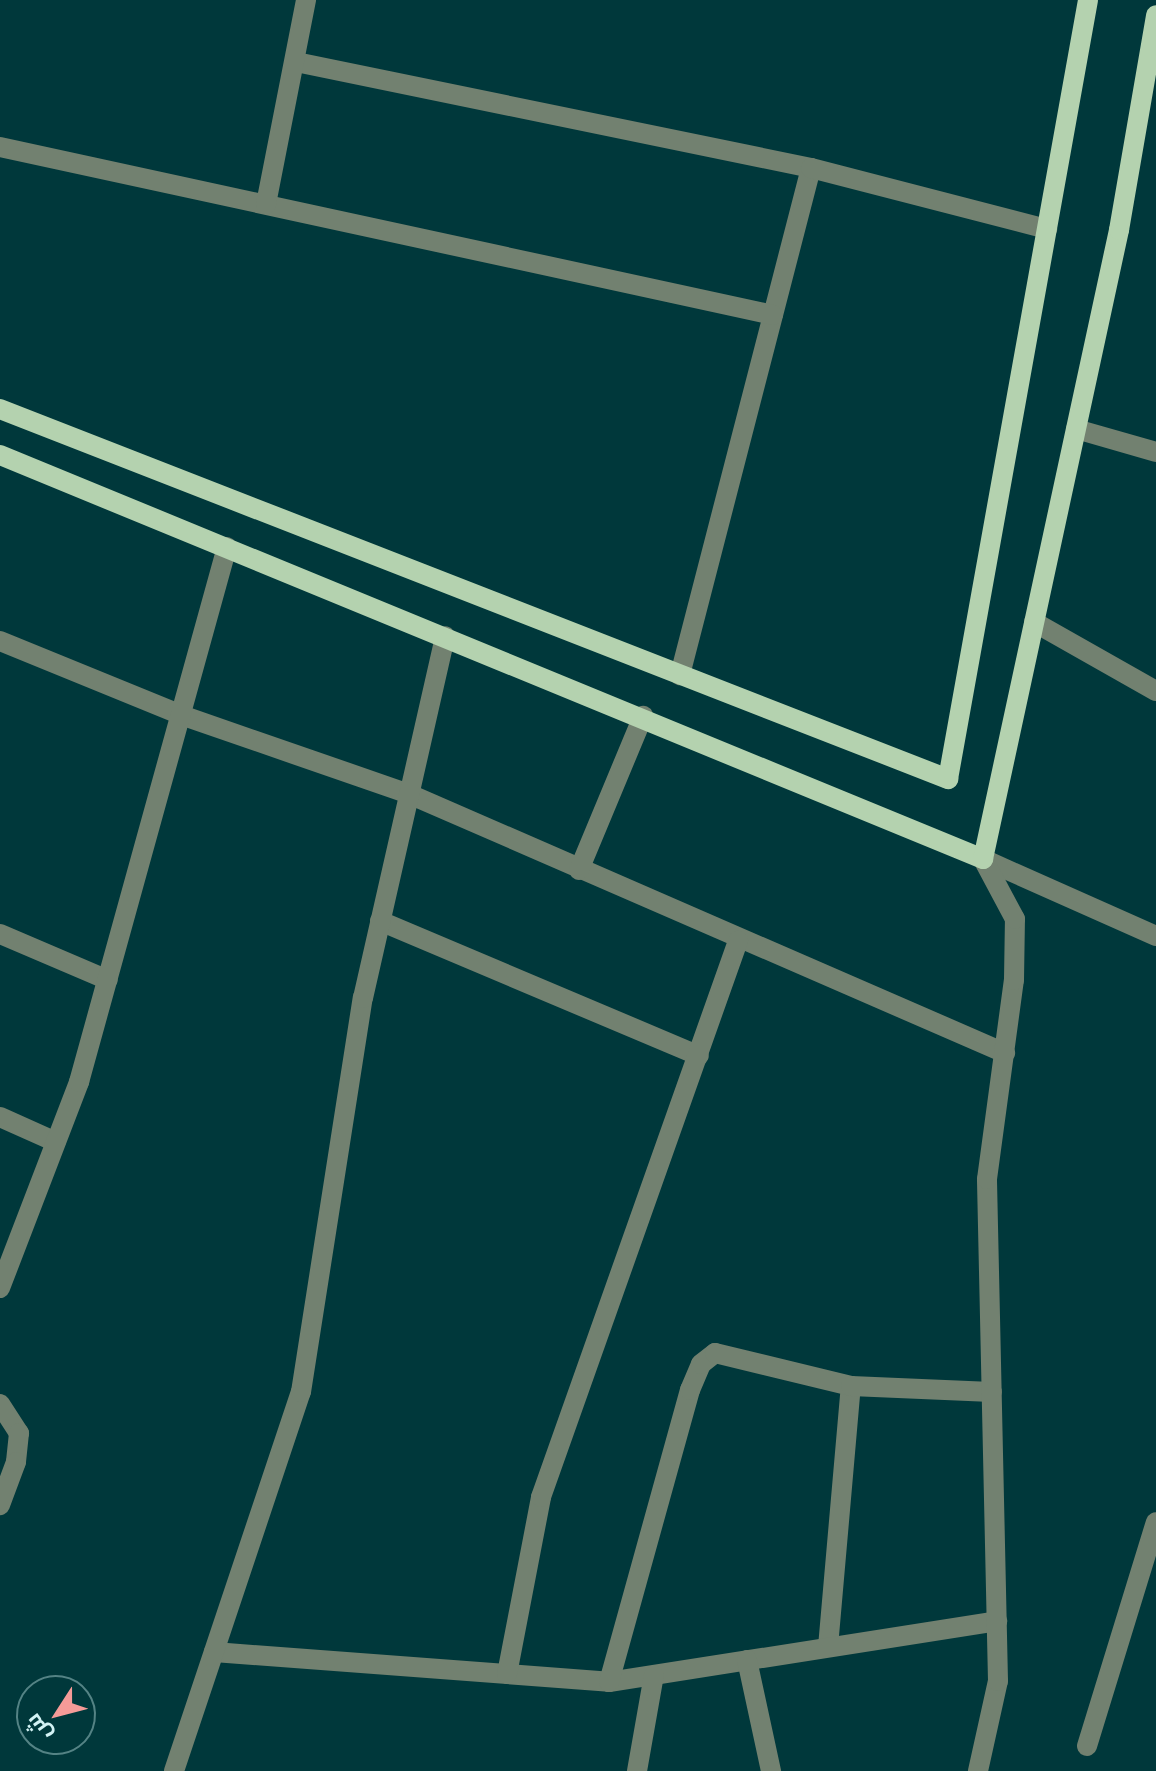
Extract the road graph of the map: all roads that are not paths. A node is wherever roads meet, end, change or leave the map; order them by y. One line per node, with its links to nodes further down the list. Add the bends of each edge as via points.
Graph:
1 (306, 0): 5 (street)
2 (1088, 0): 9 (main road)
3 (1149, 0): 4 (main road)
4 (1156, 13): 12 (main road, via 1119,230)
5 (296, 62): 7 (street); 8 (street)
6 (0, 147): 8 (street)
7 (811, 168): 9 (street); 10 (street)
8 (266, 204): 10 (street)
9 (1047, 229): 19 (main road, via 948,779)
10 (773, 315): 19 (street)
11 (0, 409): 19 (main road)
12 (1076, 429): 13 (street); 16 (main road)
13 (1156, 452)
14 (0, 455): 15 (main road)
15 (227, 547): 17 (main road); 21 (street)
16 (1034, 622): 20 (street); 24 (main road)
17 (445, 636): 22 (main road); 23 (street)
18 (0, 641): 21 (street)
19 (680, 675)
20 (1156, 691)
21 (181, 715): 23 (street); 30 (street)
22 (643, 716): 24 (main road); 25 (street)
23 (409, 794): 25 (street); 26 (street)
24 (983, 859): 28 (street); 31 (street, via 1015,919)
25 (579, 870): 29 (street)
26 (380, 921): 32 (street); 43 (street, via 363,998 301,1392)
27 (0, 934): 30 (street)
28 (1156, 936)
29 (738, 941): 31 (street); 32 (street)
30 (108, 980): 34 (street)
31 (1005, 1053): 37 (street, via 987,1179)
32 (699, 1056): 45 (street, via 541,1497)
33 (0, 1117): 34 (street)
34 (56, 1142): 35 (street)
35 (0, 1288)
36 (851, 1386): 37 (street); 42 (street); 47 (street, via 733,1355 715,1353 701,1364)
37 (992, 1392): 41 (street)
38 (0, 1404): 39 (street, via 19,1433 16,1462)
39 (0, 1505)
40 (1156, 1522): 48 (street)
41 (997, 1621): 42 (street); 52 (street, via 998,1681)
42 (828, 1647): 44 (street)
43 (214, 1652): 45 (street); 49 (street)
44 (747, 1660): 46 (street); 51 (street)
45 (507, 1674): 47 (street)
46 (654, 1675): 47 (street); 50 (street)
47 (609, 1682)
48 (1087, 1746)
49 (174, 1771)
50 (637, 1771)
51 (771, 1771)
52 (978, 1771)

